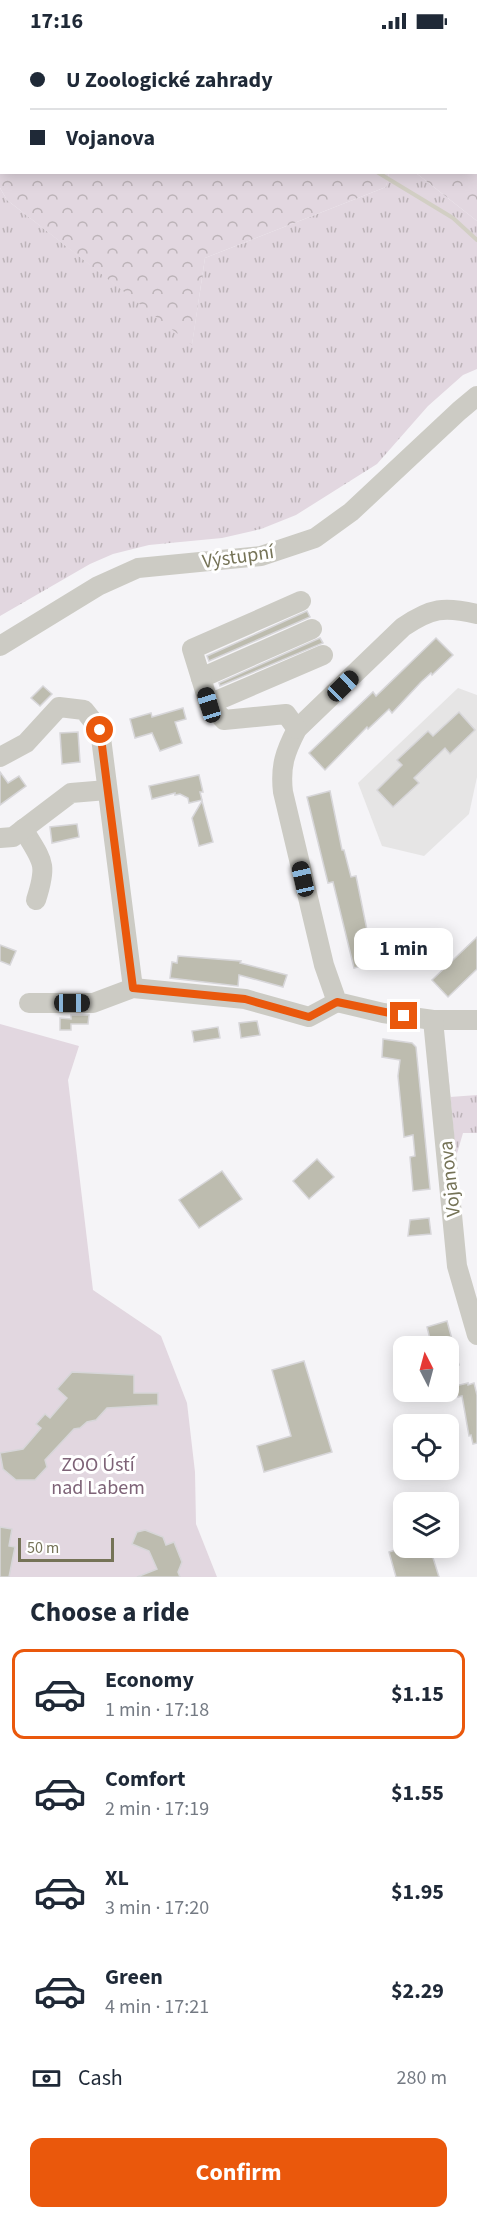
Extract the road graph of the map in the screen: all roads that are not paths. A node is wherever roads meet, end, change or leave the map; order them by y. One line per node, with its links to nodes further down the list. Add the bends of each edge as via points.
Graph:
1 (477, 396): 5 (street, Výstupní, via 351,512 315,537 261,556 138,568 98,586)
2 (301, 601): 7 (street, via 192,649)
3 (477, 614): 9 (street, via 438,609 420,615)
4 (312, 628): 7 (street)
5 (0, 646)
6 (323, 655): 8 (street)
7 (201, 678): 8 (street)
8 (209, 705): 9 (street, via 224,720 286,714)
9 (297, 729): 16 (street, via 281,772 283,792 324,965)
10 (0, 756): 11 (street, via 26,743 58,708 84,710 100,730)
11 (107, 790): 12 (street, via 70,794); 15 (street)
12 (24, 829): 13 (street, via 13,837); 14 (street, via 42,860 44,876)
13 (0, 838)
14 (36, 900)
15 (133, 988): 16 (street, via 245,999 309,1017); 18 (street, via 93,1003)
16 (337, 1002): 20 (street)
17 (477, 1002): 19 (street)
18 (30, 1003)
19 (471, 1019): 20 (street)
20 (433, 1020): 21 (street, Vojanova, via 458,1266)
21 (477, 1335)

